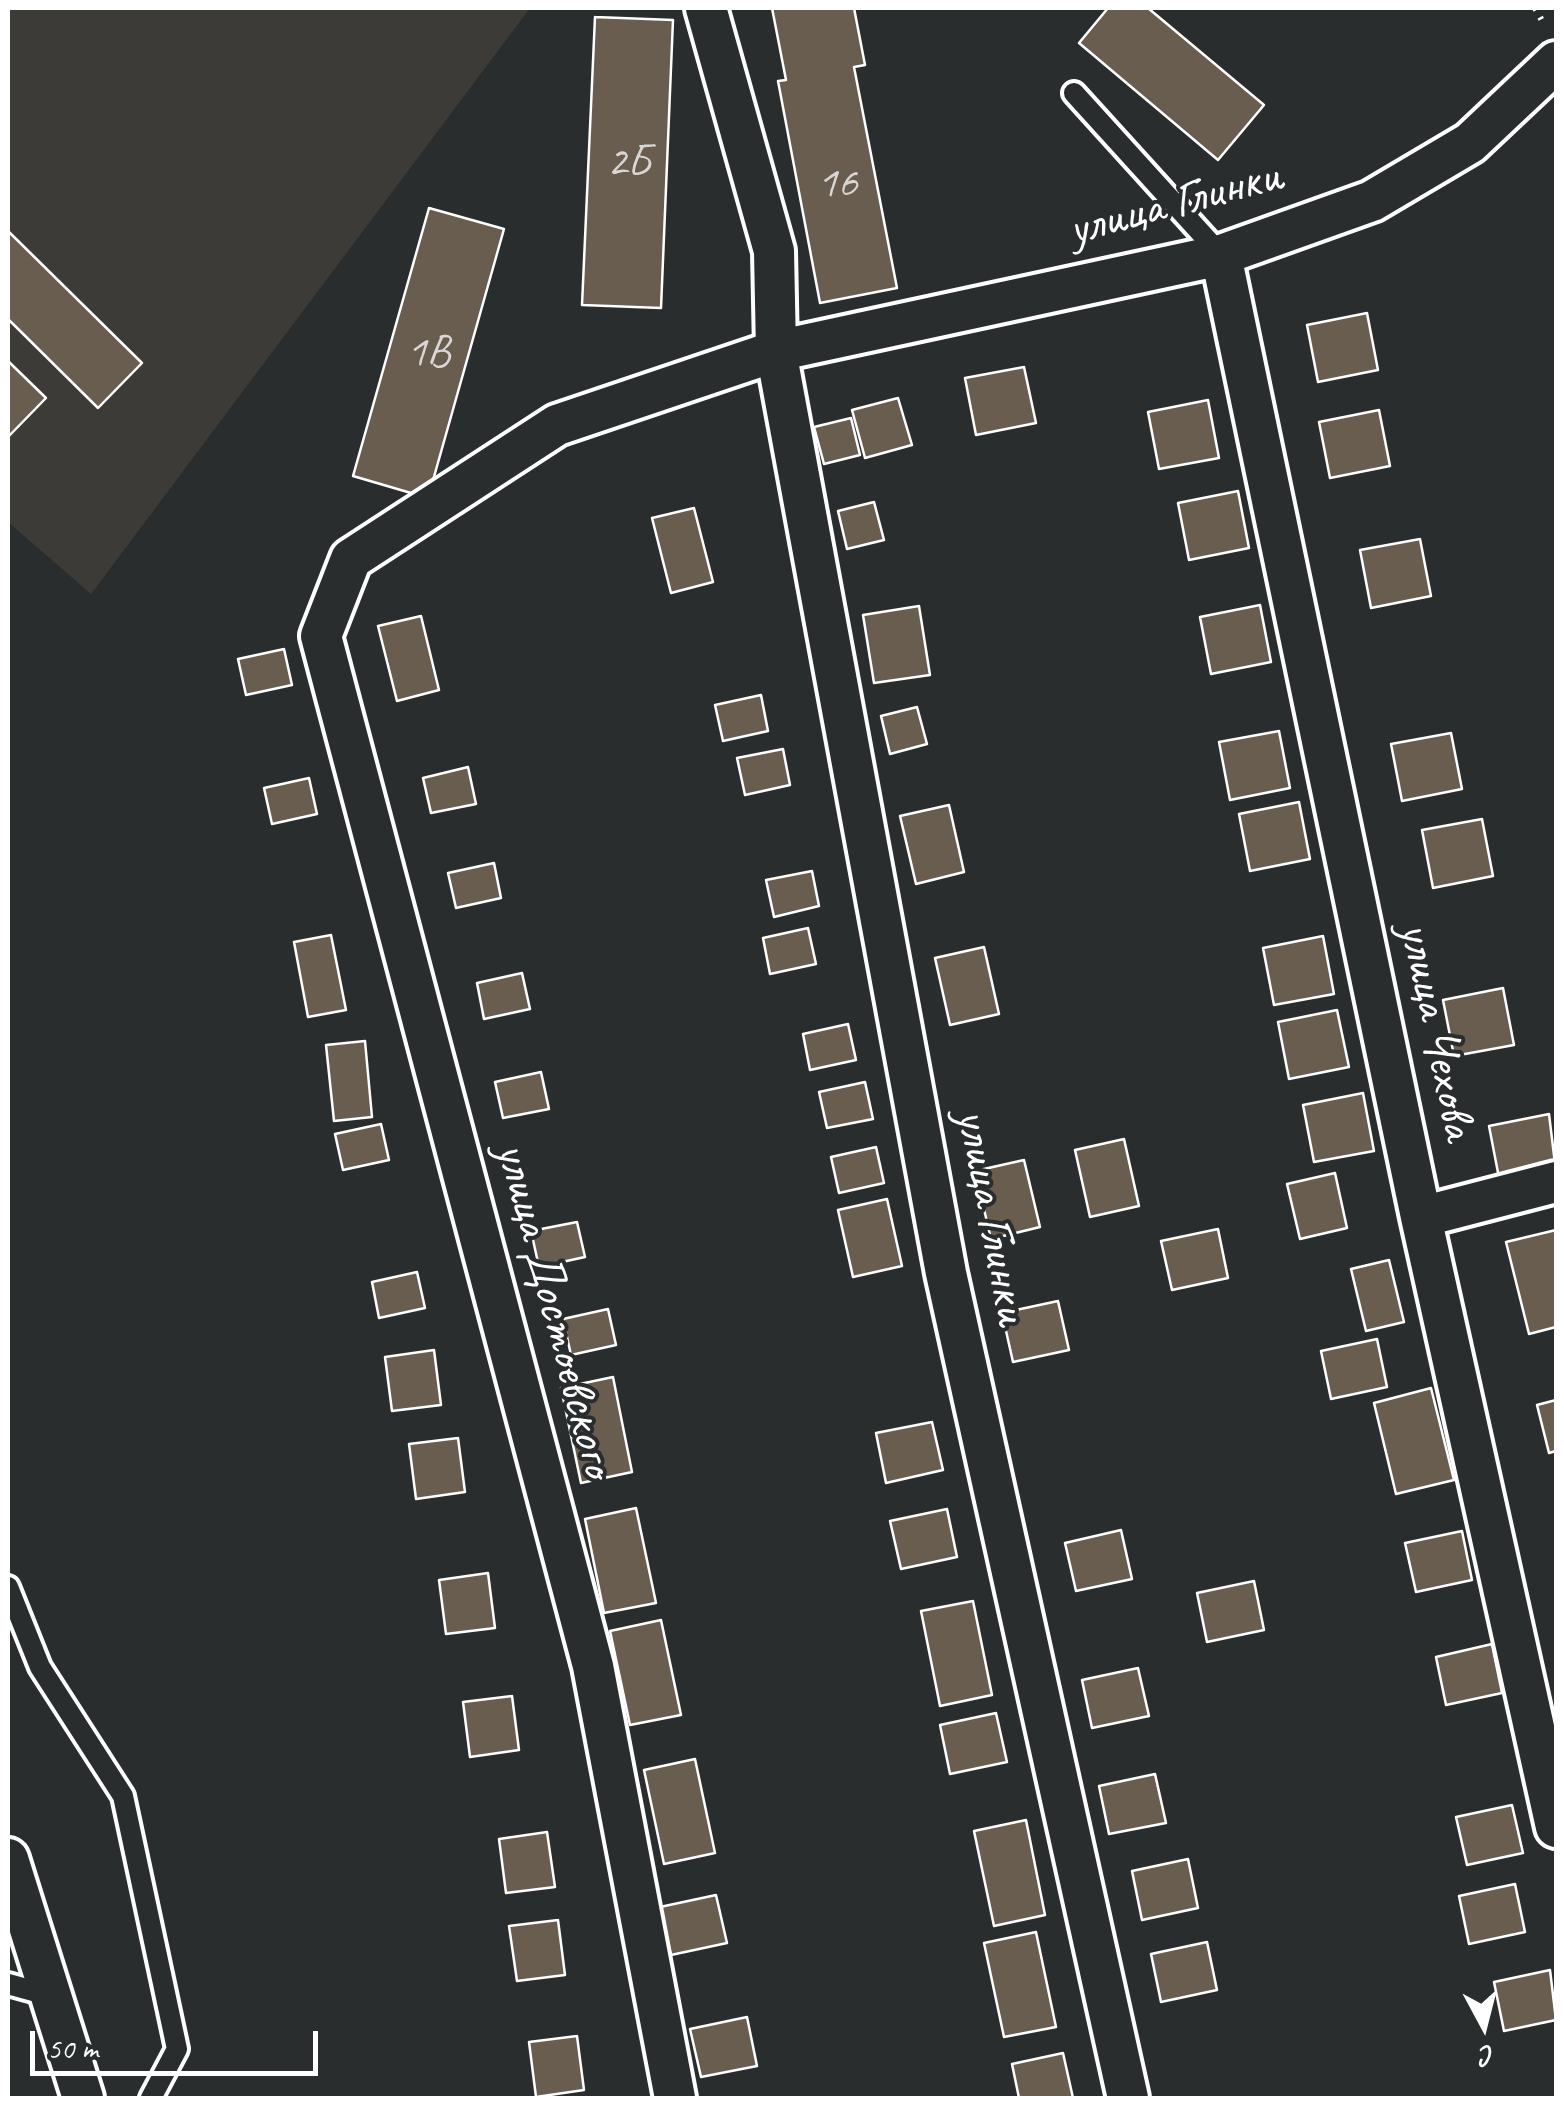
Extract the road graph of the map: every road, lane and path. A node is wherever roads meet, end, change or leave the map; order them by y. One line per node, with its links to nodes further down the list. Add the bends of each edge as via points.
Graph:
1 (706, 8): 5 (street, улица Глинки, via 774,251)
2 (1556, 62): 4 (street, улица Глинки, via 1470,144 1372,201)
3 (1074, 93): 4 (lane)
4 (1221, 255): 5 (street, улица Глинки); 8 (street, улица Чехова)
5 (776, 351): 6 (street, улица Глинки, via 558,425); 17 (street, улица Глинки, via 946,1273)
6 (351, 559): 16 (street, улица Достоевского, via 321,636 593,1666)
7 (1556, 1182): 8 (street)
8 (1421, 1217): 10 (street, улица Чехова)
9 (8, 1588): 15 (lane, via 40,1667 123,1796 177,2049)
10 (1556, 1827)
11 (8, 1859): 13 (street)
12 (8, 1984): 13 (lane)
13 (48, 1996): 14 (street)
14 (83, 2098)
15 (150, 2098)
16 (674, 2098)
17 (1128, 2098)

